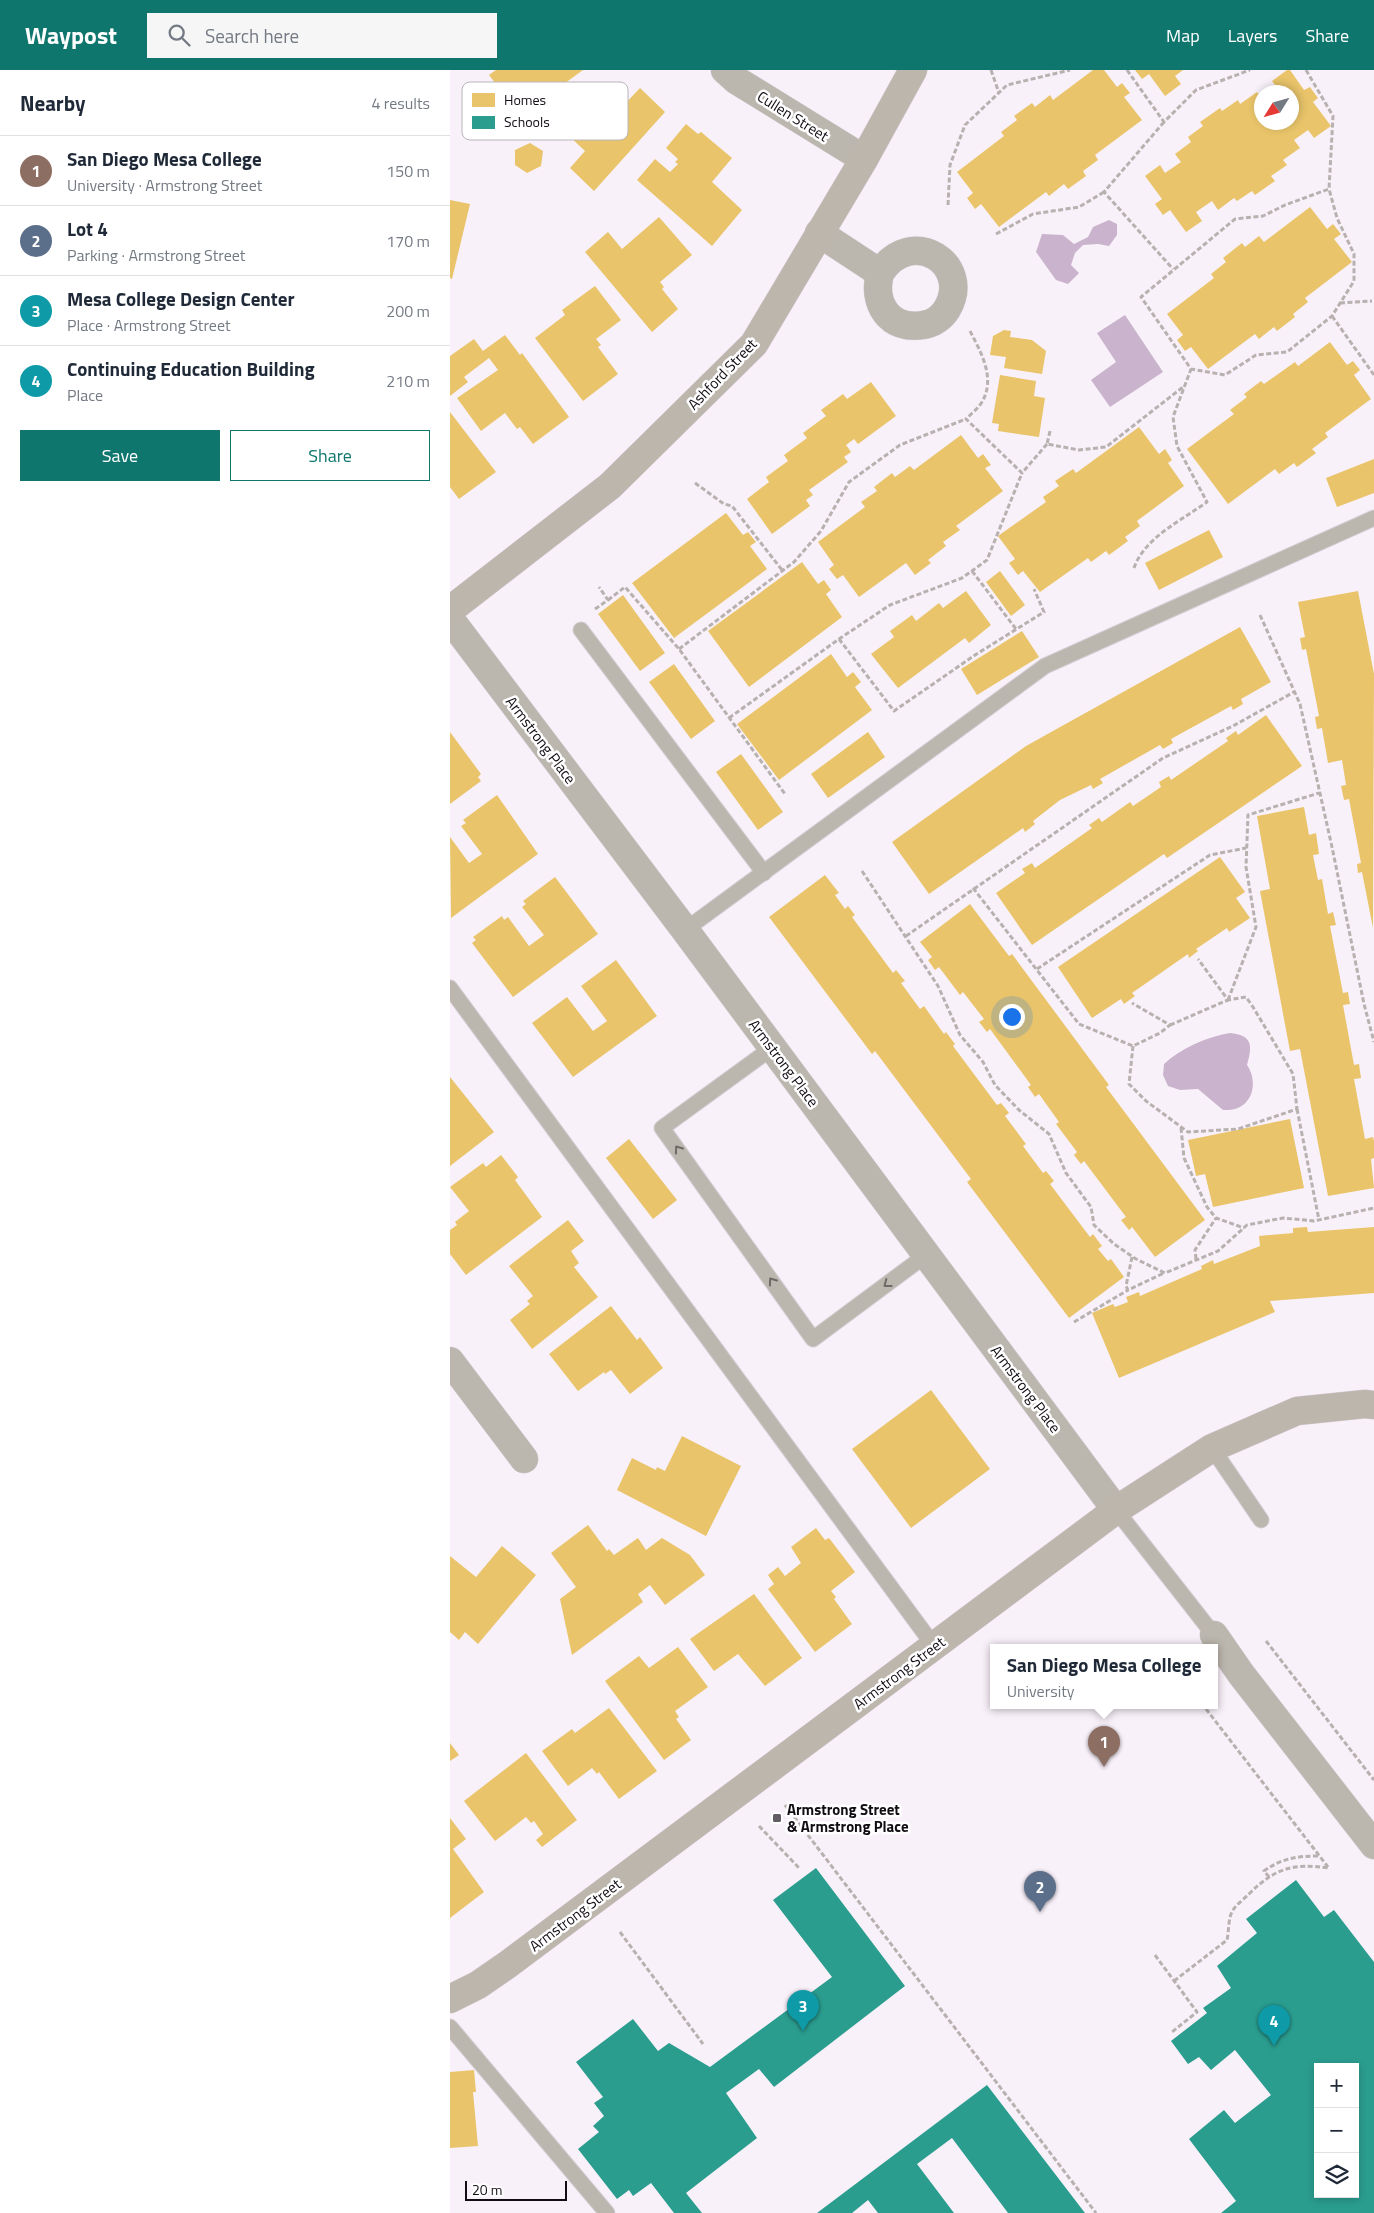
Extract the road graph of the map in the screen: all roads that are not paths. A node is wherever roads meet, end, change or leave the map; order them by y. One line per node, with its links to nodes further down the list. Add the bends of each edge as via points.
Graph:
1 (724, 70): 3 (street, Cullen Street)
2 (913, 70): 3 (street, Ashford Street)
3 (864, 159): 4 (street, Ashford Street)
4 (819, 234): 5 (street); 7 (street, Ashford Street, via 754,344 610,486)
5 (880, 272)
6 (1374, 518): 10 (lane, via 1045,666)
7 (450, 610)
8 (450, 619): 11 (street, Armstrong Place)
9 (582, 630): 10 (lane)
10 (764, 873): 11 (lane)
11 (685, 930): 13 (street, Armstrong Place)
12 (450, 988): 22 (lane)
13 (772, 1048): 14 (street, Armstrong Place); 14 (lane, one-way to 13, via 813,1339 662,1128)
14 (926, 1255): 19 (street, Armstrong Place)
15 (450, 1361): 18 (street)
16 (1374, 1405): 17 (street, Armstrong Street, via 1297,1411)
17 (1212, 1448): 19 (street, Armstrong Street); 20 (lane)
18 (524, 1460)
19 (1116, 1510): 21 (lane); 22 (street, Armstrong Street)
20 (1261, 1520)
21 (1214, 1635): 23 (street)
22 (934, 1646): 24 (street, Armstrong Street, via 508,1965 478,1986)
23 (1374, 1845)
24 (450, 1999)
25 (450, 2027): 26 (lane)
26 (608, 2213)

